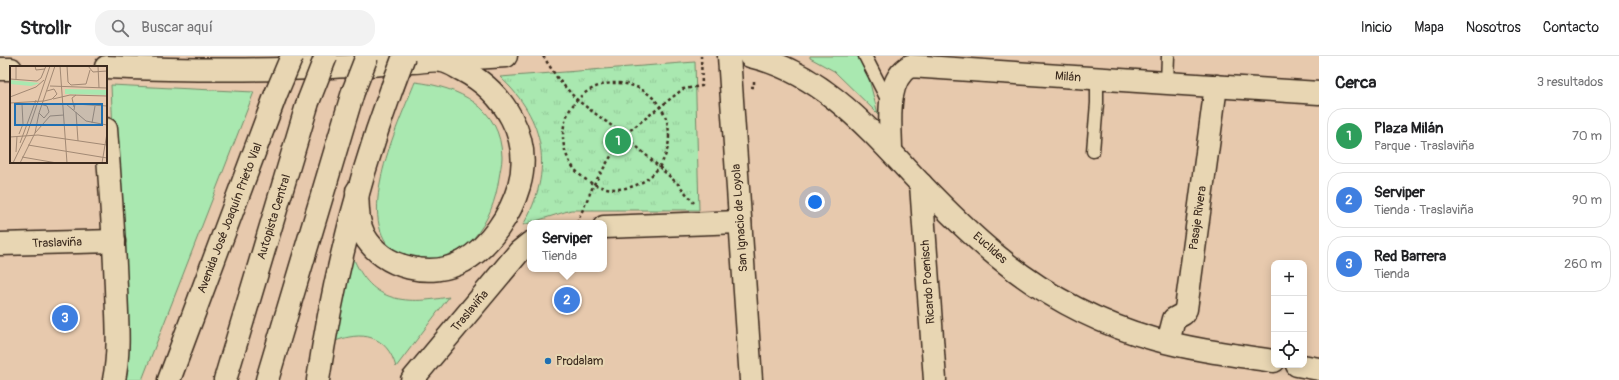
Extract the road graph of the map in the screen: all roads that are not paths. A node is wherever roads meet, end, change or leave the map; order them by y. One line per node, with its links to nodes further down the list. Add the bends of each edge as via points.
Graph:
1 (292, 56): 33 (main road, Avenida José Joaquín Prieto Vial, bridge)
2 (326, 56): 34 (main road, Autopista Central, bridge, via 308,102)
3 (367, 56): 35 (main road, bridge, via 353,92)
4 (404, 56): 22 (main road, bridge)
5 (506, 56): 10 (main road)
6 (729, 56): 23 (main road, San Ignacio de Loyola)
7 (750, 56): 11 (main road, Euclides)
8 (865, 56): 17 (lane)
9 (1168, 56): 14 (lane)
10 (441, 60): 12 (main road, via 294,69); 22 (main road, via 476,78 493,92 508,111 517,130 521,148 521,177 502,221 484,244 462,262 434,269 408,267 381,255 364,235 358,217)
11 (780, 60): 19 (main road, Euclides, via 824,89)
12 (107, 67)
13 (1097, 79): 14 (main road, Milán); 17 (main road, Milán, via 910,66 898,76); 20 (lane)
14 (1167, 83): 15 (main road, Milán)
15 (1216, 86): 16 (main road, Milán); 28 (main road, Pasaje Rivera, via 1186,309 1174,319)
16 (1319, 93)
17 (890, 107): 19 (main road, Milán)
18 (107, 143): 25 (main road)
19 (891, 151): 21 (main road, Euclides)
20 (1093, 151)
21 (921, 184): 28 (main road, Euclides, via 998,256 1039,287 1107,322 1131,332); 39 (main road, Ricardo Poenisch)
22 (357, 191): 36 (main road, via 331,305)
23 (740, 222): 24 (main road); 38 (main road, San Ignacio de Loyola)
24 (607, 227)
25 (114, 241): 26 (main road, Traslaviña); 32 (main road, via 118,343)
26 (0, 244)
27 (527, 246): 37 (main road, Traslaviña, via 519,252)
28 (1168, 342): 29 (main road, Euclides)
29 (1271, 360)
30 (1307, 367): 31 (main road)
31 (1319, 369)
32 (114, 380)
33 (169, 380)
34 (225, 380)
35 (267, 380)
36 (318, 380)
37 (412, 380)
38 (751, 380)
39 (935, 380)

